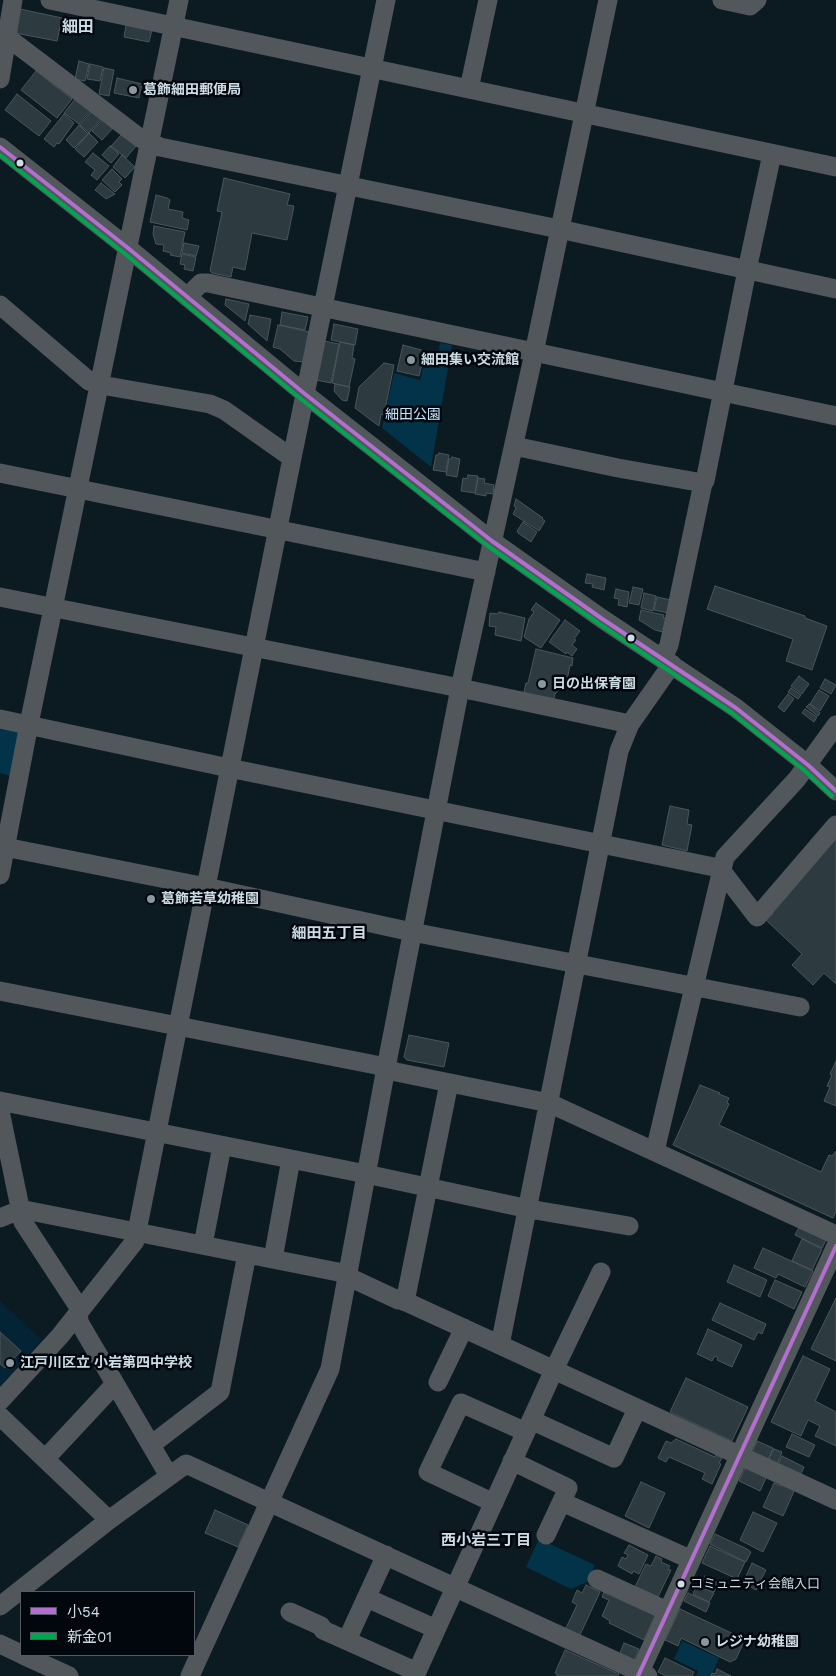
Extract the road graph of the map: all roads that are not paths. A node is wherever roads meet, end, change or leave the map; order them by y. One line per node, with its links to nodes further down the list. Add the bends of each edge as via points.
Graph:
1 (13, 0): 10 (street)
2 (50, 0): 9 (street)
3 (179, 0): 9 (street)
4 (386, 0): 11 (street)
5 (488, 0): 13 (street)
6 (608, 0): 14 (street)
7 (722, 0): 8 (street, via 750,6)
8 (757, 0)
9 (173, 27): 11 (street); 15 (street)
10 (7, 37): 12 (street); 15 (street)
11 (373, 68): 13 (street); 19 (street)
12 (0, 79)
13 (469, 89): 14 (street)
14 (584, 114): 17 (street); 20 (street)
15 (150, 143): 19 (street); 21 (street)
16 (0, 148): 21 (street)
17 (772, 154): 18 (street); 22 (street)
18 (836, 166)
19 (349, 186): 20 (street); 26 (street)
20 (559, 229): 22 (street); 27 (street)
21 (128, 248): 24 (street); 28 (street)
22 (747, 270): 23 (street); 29 (street)
23 (836, 289)
24 (187, 297): 26 (street, via 201,283 208,283); 30 (street)
25 (0, 306): 28 (street, via 89,381)
26 (324, 308): 27 (street); 30 (street)
27 (534, 353): 29 (street); 32 (street)
28 (100, 384): 33 (street, via 210,404 224,410); 36 (street)
29 (723, 392): 31 (street); 35 (street, via 706,481)
30 (305, 394): 33 (street); 38 (street)
31 (836, 416)
32 (514, 446): 35 (street); 38 (street)
33 (292, 458): 37 (street)
34 (0, 473): 36 (street)
35 (703, 483): 43 (street)
36 (78, 489): 37 (street); 41 (street)
37 (278, 530): 39 (street); 42 (street)
38 (492, 541): 39 (street); 43 (street)
39 (486, 572): 44 (street)
40 (0, 597): 41 (street)
41 (54, 608): 42 (street); 46 (street)
42 (254, 649): 44 (street); 50 (street)
43 (668, 661): 47 (street); 49 (street, via 736,708)
44 (460, 688): 47 (street); 52 (street)
45 (0, 719): 46 (street)
46 (29, 724): 50 (street); 55 (street)
47 (630, 724): 54 (street, via 619,751)
48 (836, 725): 49 (street)
49 (808, 765): 51 (street); 56 (street, via 725,857)
50 (229, 768): 52 (street); 58 (street)
51 (836, 791)
52 (437, 809): 54 (street); 59 (street)
53 (836, 825): 56 (street, via 757,917)
54 (600, 843): 56 (street); 60 (street)
55 (3, 847): 57 (street); 58 (street)
56 (721, 870): 61 (street)
57 (0, 875)
58 (206, 887): 59 (street); 64 (street)
59 (412, 932): 60 (street); 65 (street)
60 (578, 964): 61 (street); 68 (street)
61 (694, 987): 63 (street); 72 (street)
62 (0, 991): 64 (street)
63 (800, 1007)
64 (178, 1026): 65 (street); 70 (street)
65 (386, 1068): 66 (street); 74 (street)
66 (449, 1083): 68 (street); 75 (street)
67 (0, 1101): 70 (street)
68 (549, 1103): 72 (street); 76 (street)
69 (0, 1111): 77 (street)
70 (157, 1133): 71 (street); 80 (street)
71 (222, 1146): 73 (street); 82 (street)
72 (654, 1151): 81 (street)
73 (291, 1159): 74 (street); 85 (street)
74 (366, 1174): 75 (street); 87 (street)
75 (428, 1187): 76 (street); 88 (street)
76 (529, 1209): 79 (street); 91 (street)
77 (20, 1210): 78 (street); 80 (street); 89 (street, via 23,1222)
78 (0, 1218)
79 (629, 1226)
80 (137, 1233): 82 (street); 89 (street, via 135,1241)
81 (836, 1235)
82 (203, 1245): 84 (street)
83 (836, 1246): 100 (street)
84 (247, 1254): 85 (street); 99 (street, via 220,1392)
85 (273, 1259): 87 (street)
86 (602, 1272): 92 (street)
87 (346, 1276): 88 (street); 105 (street, via 330,1369)
88 (405, 1302): 90 (street)
89 (78, 1310): 94 (street, via 79,1322); 95 (street)
90 (464, 1328): 91 (street); 93 (street)
91 (500, 1345): 92 (street)
92 (554, 1370): 96 (street); 98 (street)
93 (438, 1382)
94 (115, 1384): 99 (street); 101 (street)
95 (0, 1401)
96 (637, 1409): 98 (street, via 614,1458); 100 (street)
97 (0, 1416): 101 (street)
98 (529, 1426): 102 (street); 107 (street, via 461,1403 428,1472)
99 (151, 1445): 103 (street)
100 (739, 1456): 104 (street); 111 (street)
101 (45, 1459): 108 (street)
102 (512, 1462): 106 (street, via 568,1488); 107 (street)
103 (169, 1476): 105 (street, via 186,1464); 108 (street)
104 (836, 1500)
105 (270, 1502): 110 (street); 126 (street)
106 (562, 1502): 109 (street); 111 (street)
107 (494, 1503): 113 (street)
108 (108, 1520): 115 (street)
109 (546, 1535)
110 (386, 1555): 113 (street); 114 (street)
111 (690, 1562): 116 (street)
112 (597, 1579): 116 (street)
113 (455, 1587): 118 (street); 124 (street)
114 (366, 1598): 118 (street); 119 (street)
115 (0, 1606)
116 (667, 1611): 124 (street)
117 (290, 1612): 119 (street)
118 (436, 1629): 123 (street)
119 (347, 1640): 123 (street)
120 (0, 1644): 121 (street)
121 (20, 1653)
122 (26, 1656): 125 (street)
123 (416, 1674)
124 (642, 1675)
125 (68, 1676)
126 (190, 1676)

